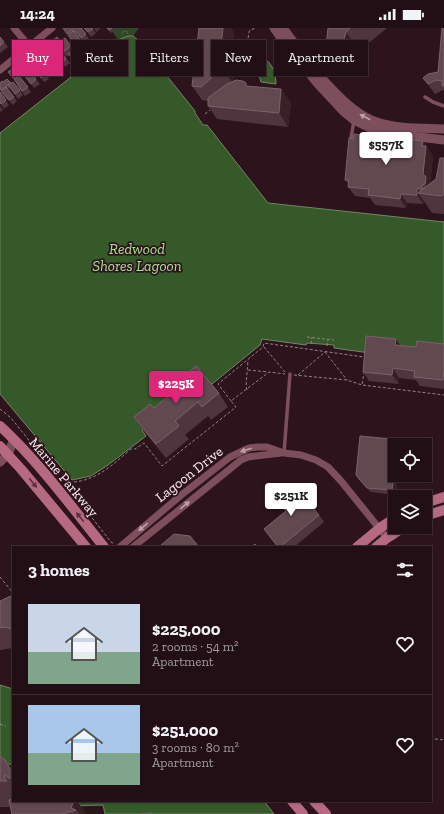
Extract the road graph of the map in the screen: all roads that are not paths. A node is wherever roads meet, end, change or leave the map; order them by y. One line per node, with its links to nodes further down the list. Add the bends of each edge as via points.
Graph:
1 (14, 28): 5 (street)
2 (52, 28): 6 (street)
3 (274, 28): 11 (street, via 314,79)
4 (283, 28): 12 (street, one-way to 4, via 388,125 361,115 329,85)
5 (24, 40)
6 (37, 40)
7 (12, 60): 8 (street)
8 (0, 70)
9 (425, 97): 10 (lane)
10 (444, 106)
11 (354, 120): 13 (lane); 15 (street, via 387,133)
12 (444, 129)
13 (351, 140): 14 (lane); 16 (lane)
14 (358, 140)
15 (444, 140)
16 (350, 145)
17 (290, 374): 21 (lane)
18 (0, 426): 19 (main road, Marine Parkway)
19 (14, 439): 20 (street); 32 (main road, Marine Parkway, one-way to 19)
20 (2, 449): 22 (street); 31 (main road, Marine Parkway, one-way to 31)
21 (284, 453): 28 (street, Lagoon Drive, via 316,460 328,467); 33 (street, Lagoon Drive, one-way to 33, via 267,447 249,448 237,453 180,496); 34 (street, Lagoon Drive, one-way to 21, via 241,460)
22 (0, 462)
23 (444, 497): 24 (main road)
24 (432, 501)
25 (444, 510): 26 (main road)
26 (432, 514)
27 (388, 523): 28 (main road)
28 (380, 528): 30 (street, Lagoon Drive); 35 (main road)
29 (393, 534): 30 (main road)
30 (387, 538): 36 (main road)
31 (85, 546)
32 (103, 546)
33 (121, 546)
34 (134, 546)
35 (358, 546)
36 (377, 546)
37 (293, 802): 39 (main road)
38 (315, 802): 40 (main road)
39 (303, 814)
40 (326, 814)

